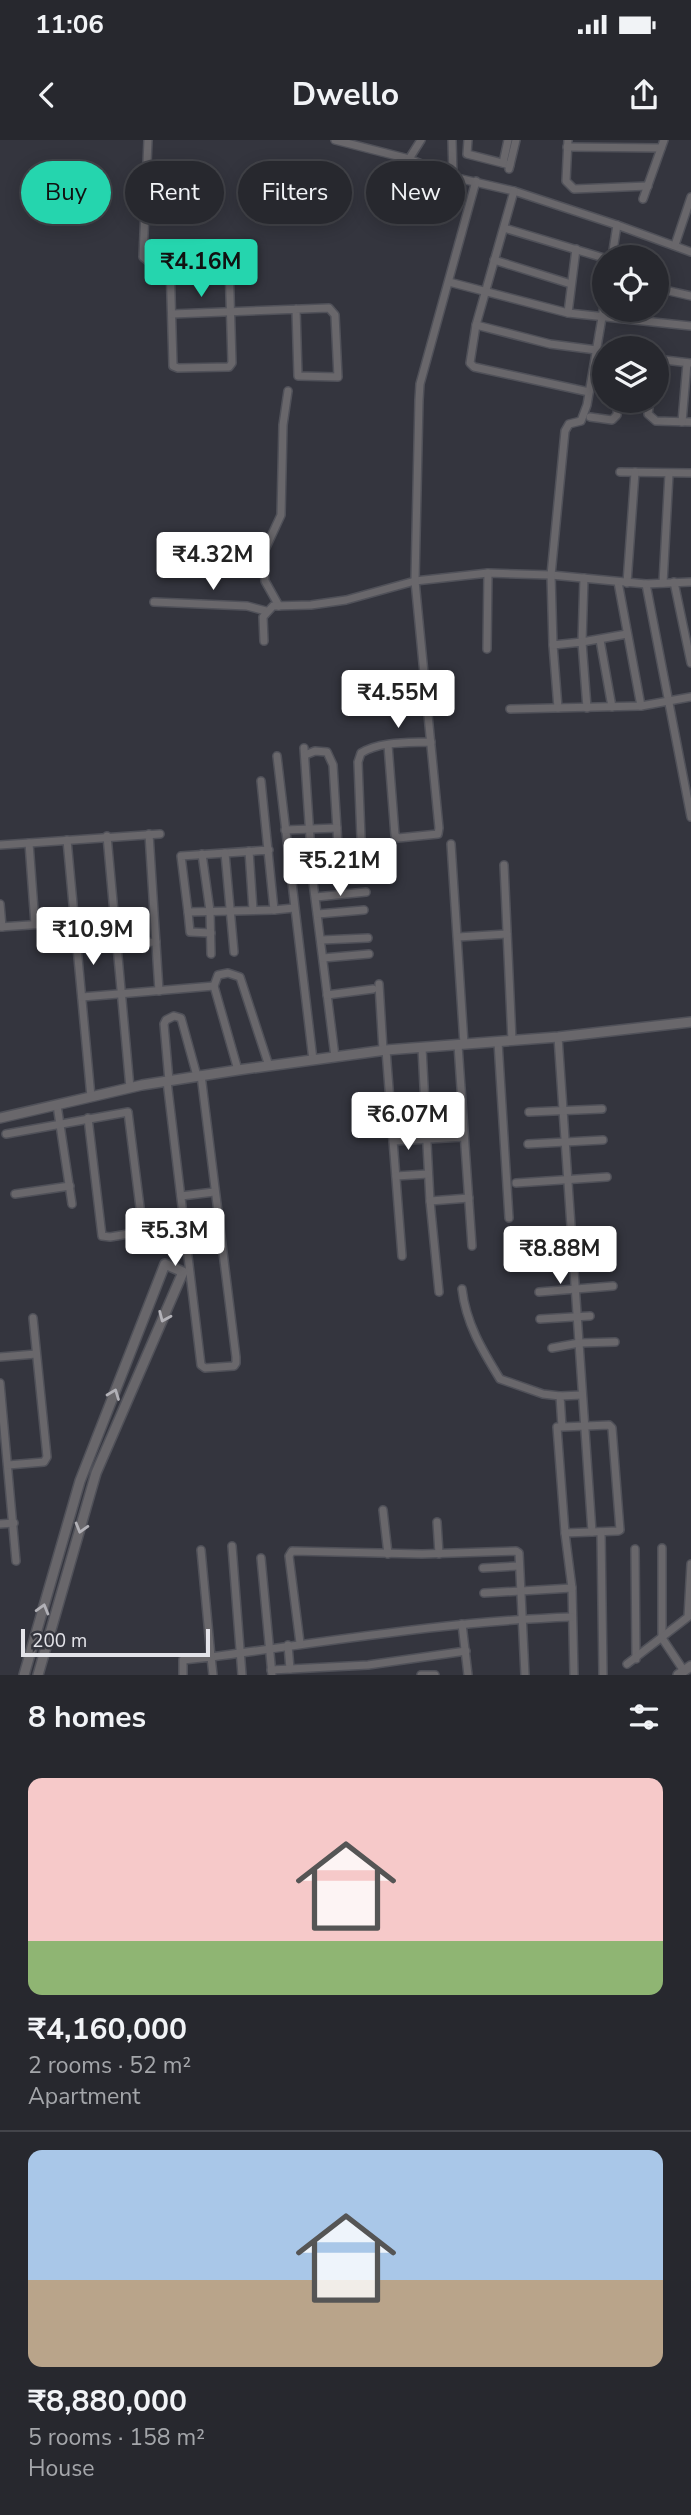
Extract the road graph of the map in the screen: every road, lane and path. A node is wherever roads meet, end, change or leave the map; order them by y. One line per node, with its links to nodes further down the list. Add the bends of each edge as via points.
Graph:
1 (148, 140): 28 (street, via 144,257)
2 (335, 140): 10 (street)
3 (421, 140): 10 (street)
4 (452, 140): 12 (street)
5 (468, 140): 13 (street, via 467,154)
6 (508, 140): 13 (street)
7 (516, 140): 13 (street)
8 (568, 144): 9 (street); 16 (street, via 569,186)
9 (662, 144): 16 (street)
10 (409, 159): 11 (street)
11 (414, 161)
12 (453, 161)
13 (508, 166)
14 (465, 179): 15 (street)
15 (476, 181): 17 (street); 29 (street)
16 (648, 186): 19 (street)
17 (514, 191): 20 (street); 21 (street)
18 (691, 197): 23 (street)
19 (643, 199)
20 (617, 225): 22 (street); 23 (street)
21 (504, 228): 24 (street); 27 (street)
22 (614, 245)
23 (675, 245): 25 (street)
24 (576, 249): 26 (street); 30 (street)
25 (691, 252)
26 (592, 254)
27 (494, 260): 30 (street); 31 (street)
28 (170, 262): 35 (street, via 229,263); 37 (street)
29 (449, 282): 31 (street); 60 (street, via 420,384)
30 (571, 284): 36 (street)
31 (486, 290): 36 (street); 40 (street)
32 (669, 292): 33 (street)
33 (691, 296)
34 (296, 309): 34 (street, via 298,376 338,377 333,310); 35 (street)
35 (232, 312): 37 (street); 37 (street, via 232,363 204,367 173,366)
36 (568, 313): 38 (street)
37 (172, 314)
38 (592, 316)
39 (651, 322): 41 (street)
40 (476, 325): 42 (street); 47 (street, via 471,365)
41 (691, 326)
42 (592, 350)
43 (669, 361): 44 (street)
44 (689, 363): 51 (street)
45 (592, 381): 47 (street)
46 (288, 391): 68 (street, via 281,515 263,554 265,581)
47 (589, 392): 58 (street, via 581,421 569,424 565,431)
48 (617, 413): 50 (street, via 612,420)
49 (648, 413): 51 (street, via 654,420)
50 (590, 417)
51 (682, 422): 52 (street)
52 (691, 422)
53 (620, 472): 54 (street)
54 (635, 472): 56 (street); 64 (street)
55 (691, 473): 56 (street)
56 (669, 474): 65 (street)
57 (488, 573): 58 (street); 60 (street); 75 (street)
58 (551, 575): 59 (street); 74 (street)
59 (584, 578): 61 (street); 73 (street)
60 (415, 581): 68 (street, via 346,600); 84 (street)
61 (618, 582): 64 (street); 70 (street)
62 (674, 582): 63 (street); 65 (street); 76 (street)
63 (691, 582)
64 (627, 583): 66 (street)
65 (663, 583): 66 (street)
66 (646, 584): 78 (street)
67 (154, 602): 69 (street)
68 (279, 606): 69 (street)
69 (266, 611): 72 (street)
70 (627, 634): 71 (street); 79 (street)
71 (600, 640): 73 (street); 80 (street)
72 (264, 641)
73 (582, 642): 74 (street); 82 (street)
74 (553, 645): 81 (street)
75 (487, 649)
76 (691, 663)
77 (691, 696): 78 (street)
78 (669, 701): 79 (street); 88 (street)
79 (641, 706): 80 (street)
80 (612, 707): 82 (street)
81 (558, 708): 82 (street); 83 (street)
82 (587, 708)
83 (510, 709)
84 (430, 742): 85 (street); 85 (street, via 439,832 404,838 396,835)
85 (388, 745): 95 (street, via 369,748 358,762)
86 (277, 756): 91 (street)
87 (261, 781): 100 (street)
88 (691, 817)
89 (310, 828): 90 (street); 90 (street, via 304,752 322,751 330,754 333,765); 91 (street); 107 (street)
90 (337, 828): 106 (street)
91 (285, 830): 109 (street)
92 (149, 834): 93 (street); 94 (street); 125 (street)
93 (160, 834)
94 (107, 836): 96 (street); 126 (street)
95 (361, 838)
96 (66, 840): 97 (street); 117 (street)
97 (29, 843): 99 (street); 118 (street)
98 (451, 844): 122 (street)
99 (0, 845)
100 (269, 850): 101 (street); 111 (street)
101 (248, 851): 102 (street); 110 (street)
102 (225, 853): 103 (street); 114 (street)
103 (202, 854): 113 (street); 115 (street, via 181,856)
104 (504, 865): 121 (street)
105 (366, 892): 106 (street)
106 (341, 894): 107 (street)
107 (316, 897): 116 (street)
108 (0, 904): 119 (street)
109 (294, 908): 111 (street); 144 (street)
110 (253, 910): 111 (street); 114 (street)
111 (274, 910)
112 (364, 910): 116 (street)
113 (210, 911): 114 (street); 115 (street); 120 (street)
114 (231, 911): 127 (street)
115 (188, 912): 120 (street, via 190,932)
116 (318, 914): 124 (street)
117 (74, 922): 118 (street); 135 (street)
118 (35, 924): 119 (street)
119 (1, 927)
120 (211, 933): 128 (street)
121 (507, 934): 122 (street); 138 (street)
122 (458, 937): 140 (street)
123 (368, 938): 124 (street)
124 (321, 940): 130 (street)
125 (156, 942): 126 (street); 132 (street)
126 (117, 944): 134 (street)
127 (234, 953)
128 (211, 954)
129 (369, 954): 130 (street)
130 (323, 958): 133 (street)
131 (214, 986): 132 (street); 145 (street, via 218,975 240,976); 146 (street)
132 (159, 991): 134 (street)
133 (327, 995): 142 (street, via 376,986); 143 (street)
134 (122, 996): 135 (street); 149 (street)
135 (82, 998): 150 (street)
136 (691, 1022): 137 (street)
137 (558, 1037): 138 (street); 153 (street)
138 (512, 1041): 139 (street)
139 (498, 1042): 140 (street); 177 (street)
140 (461, 1045): 141 (street); 159 (street)
141 (422, 1048): 142 (street); 160 (street)
142 (384, 1050): 143 (street); 162 (street)
143 (335, 1057): 144 (street)
144 (313, 1060): 145 (street)
145 (269, 1066): 146 (street)
146 (238, 1070): 147 (street)
147 (199, 1076): 148 (street); 148 (street, via 181,1018 174,1016 164,1024); 171 (street)
148 (168, 1081): 149 (street); 173 (street)
149 (130, 1088): 150 (street)
150 (91, 1097): 151 (street)
151 (57, 1105): 155 (street); 157 (street)
152 (602, 1109): 153 (street)
153 (562, 1111): 154 (street); 163 (street)
154 (529, 1112)
155 (0, 1118)
156 (88, 1118): 157 (street); 179 (street, via 128,1112); 179 (street, via 102,1236)
157 (61, 1124): 158 (street); 170 (street)
158 (6, 1134)
159 (464, 1137): 160 (street); 174 (street)
160 (426, 1140): 162 (street); 165 (street)
161 (603, 1140): 163 (street)
162 (393, 1142): 166 (street)
163 (565, 1142): 164 (street); 168 (street)
164 (528, 1144)
165 (428, 1174): 166 (street); 175 (street)
166 (396, 1176): 184 (street)
167 (607, 1177): 168 (street)
168 (568, 1180): 169 (street); 181 (street)
169 (516, 1183)
170 (70, 1186): 172 (street); 176 (street)
171 (214, 1192): 173 (street); 173 (street, via 234,1366 201,1365)
172 (15, 1194)
173 (181, 1196)
174 (469, 1198): 175 (street); 183 (street)
175 (430, 1201): 191 (street)
176 (72, 1204)
177 (509, 1218)
178 (159, 1229): 179 (street)
179 (143, 1231)
180 (608, 1233): 181 (street)
181 (571, 1234): 182 (street); 186 (street)
182 (538, 1236)
183 (472, 1246)
184 (402, 1256)
185 (610, 1259): 186 (street)
186 (573, 1261): 187 (street); 190 (street)
187 (550, 1263)
188 (613, 1286): 190 (street)
189 (462, 1289): 204 (street, via 472,1329 500,1379)
190 (575, 1289): 192 (street); 194 (street)
191 (439, 1292)
192 (539, 1292)
193 (590, 1316): 194 (street)
194 (576, 1317): 196 (street); 198 (street)
195 (33, 1318): 200 (street)
196 (540, 1319)
197 (615, 1342): 198 (street)
198 (579, 1343): 199 (street); 203 (street)
199 (552, 1348)
200 (36, 1354): 201 (street); 207 (street, via 47,1457 44,1462)
201 (0, 1357)
202 (0, 1383): 207 (street)
203 (582, 1395): 204 (street); 205 (street)
204 (559, 1396): 206 (street)
205 (584, 1426): 206 (street); 212 (street); 212 (street, via 612,1428 620,1530)
206 (562, 1427): 213 (street, via 557,1427)
207 (8, 1465): 210 (street)
208 (383, 1510): 218 (street)
209 (437, 1522): 219 (street)
210 (14, 1523): 211 (street); 221 (street)
211 (0, 1524)
212 (596, 1532): 213 (street); 257 (street)
213 (565, 1533): 225 (street)
214 (232, 1546): 238 (street)
215 (662, 1548): 233 (street)
216 (635, 1549): 240 (street)
217 (201, 1550): 239 (street)
218 (388, 1554): 219 (street); 234 (street, via 289,1553)
219 (439, 1554): 223 (street, via 516,1551)
220 (261, 1558): 236 (street)
221 (16, 1562)
222 (691, 1564): 228 (street)
223 (519, 1566): 224 (street); 226 (street)
224 (483, 1567)
225 (572, 1588): 226 (street); 229 (street)
226 (520, 1591): 227 (street); 231 (street)
227 (484, 1593)
228 (690, 1598): 230 (street)
229 (572, 1617): 231 (street); 256 (street)
230 (690, 1617): 233 (street)
231 (522, 1618): 232 (street); 255 (street)
232 (462, 1624): 234 (street); 237 (street)
233 (662, 1637): 240 (street); 244 (street)
234 (300, 1643): 235 (street)
235 (288, 1645): 236 (street); 242 (street)
236 (270, 1647): 238 (street); 245 (street)
237 (466, 1651): 243 (street); 254 (street)
238 (240, 1653): 239 (street); 251 (street)
239 (211, 1657): 249 (street, via 183,1660); 250 (street)
240 (635, 1659): 241 (street)
241 (626, 1664)
242 (290, 1669): 245 (street); 246 (street)
243 (341, 1671): 246 (street)
244 (684, 1671)
245 (272, 1672)
246 (305, 1672)
247 (24, 1675): 248 (street, one-way to 248, via 80,1481 165,1264 183,1272 96,1473)
248 (38, 1675)
249 (183, 1675)
250 (213, 1675)
251 (242, 1675)
252 (421, 1675): 253 (street)
253 (435, 1675)
254 (468, 1675)
255 (525, 1675)
256 (574, 1675)
257 (603, 1675)

